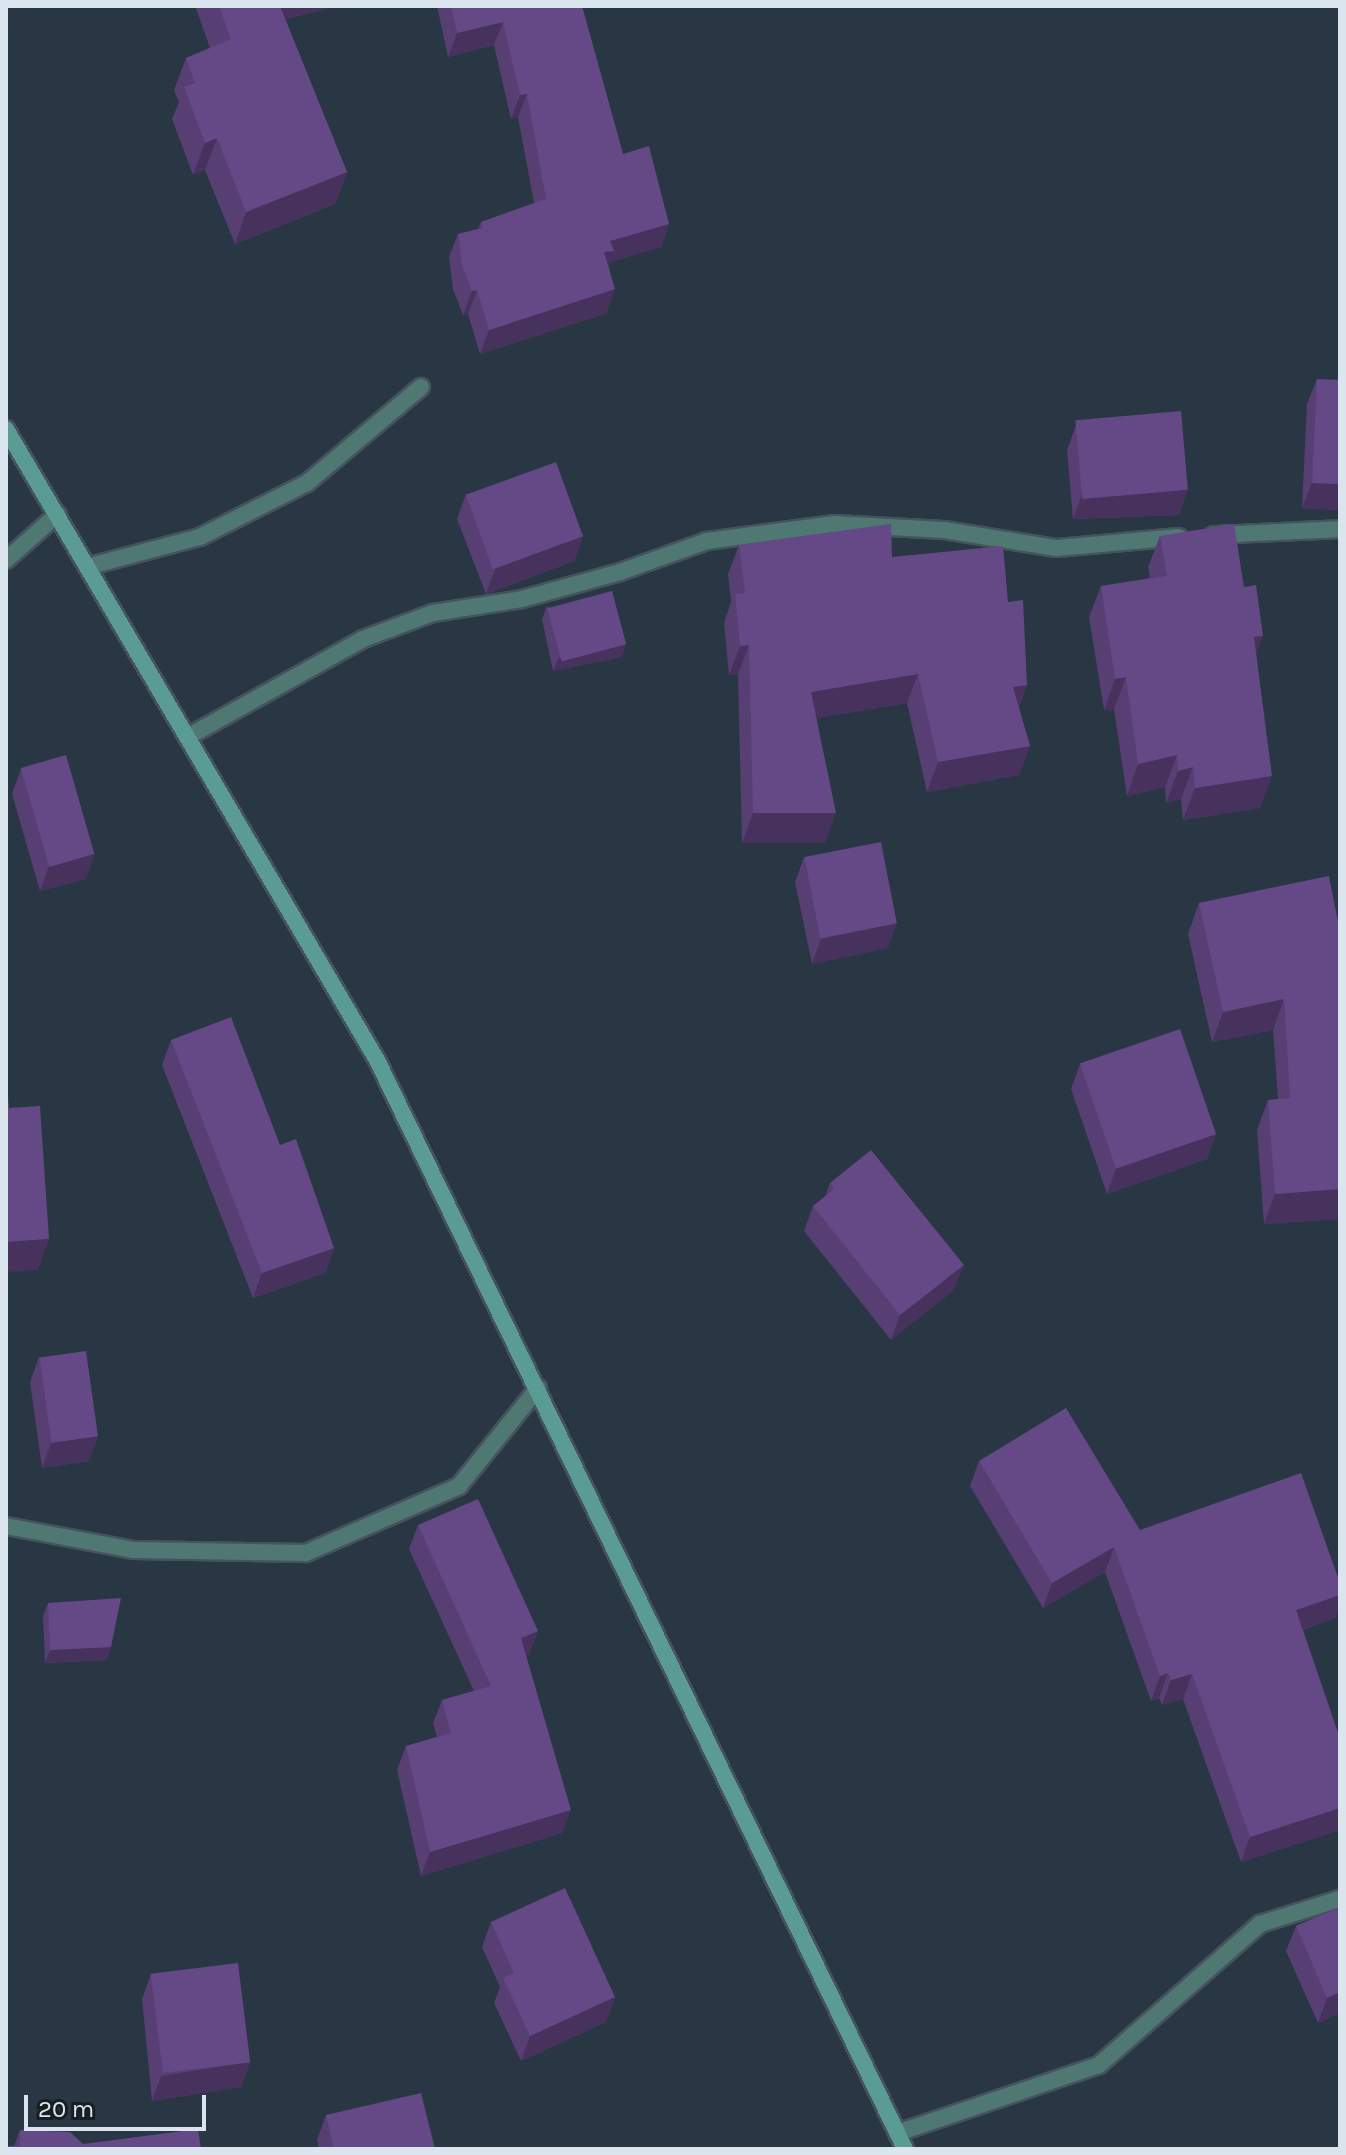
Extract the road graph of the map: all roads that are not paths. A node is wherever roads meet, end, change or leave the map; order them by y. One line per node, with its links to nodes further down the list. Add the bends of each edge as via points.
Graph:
1 (421, 387): 6 (street, via 307,483 200,537)
2 (6, 429): 3 (main road)
3 (58, 514): 5 (street); 6 (main road)
4 (1340, 529): 7 (street, via 1057,548 944,530 835,524 707,541 620,572 522,599 433,613 363,639)
5 (6, 560)
6 (90, 566): 7 (main road)
7 (189, 736): 8 (main road, via 377,1060)
8 (538, 1388): 9 (street, via 459,1486 306,1553 133,1550); 11 (main road)
9 (6, 1526)
10 (1340, 1899): 11 (street, via 1260,1924 1099,2065)
11 (901, 2141)

